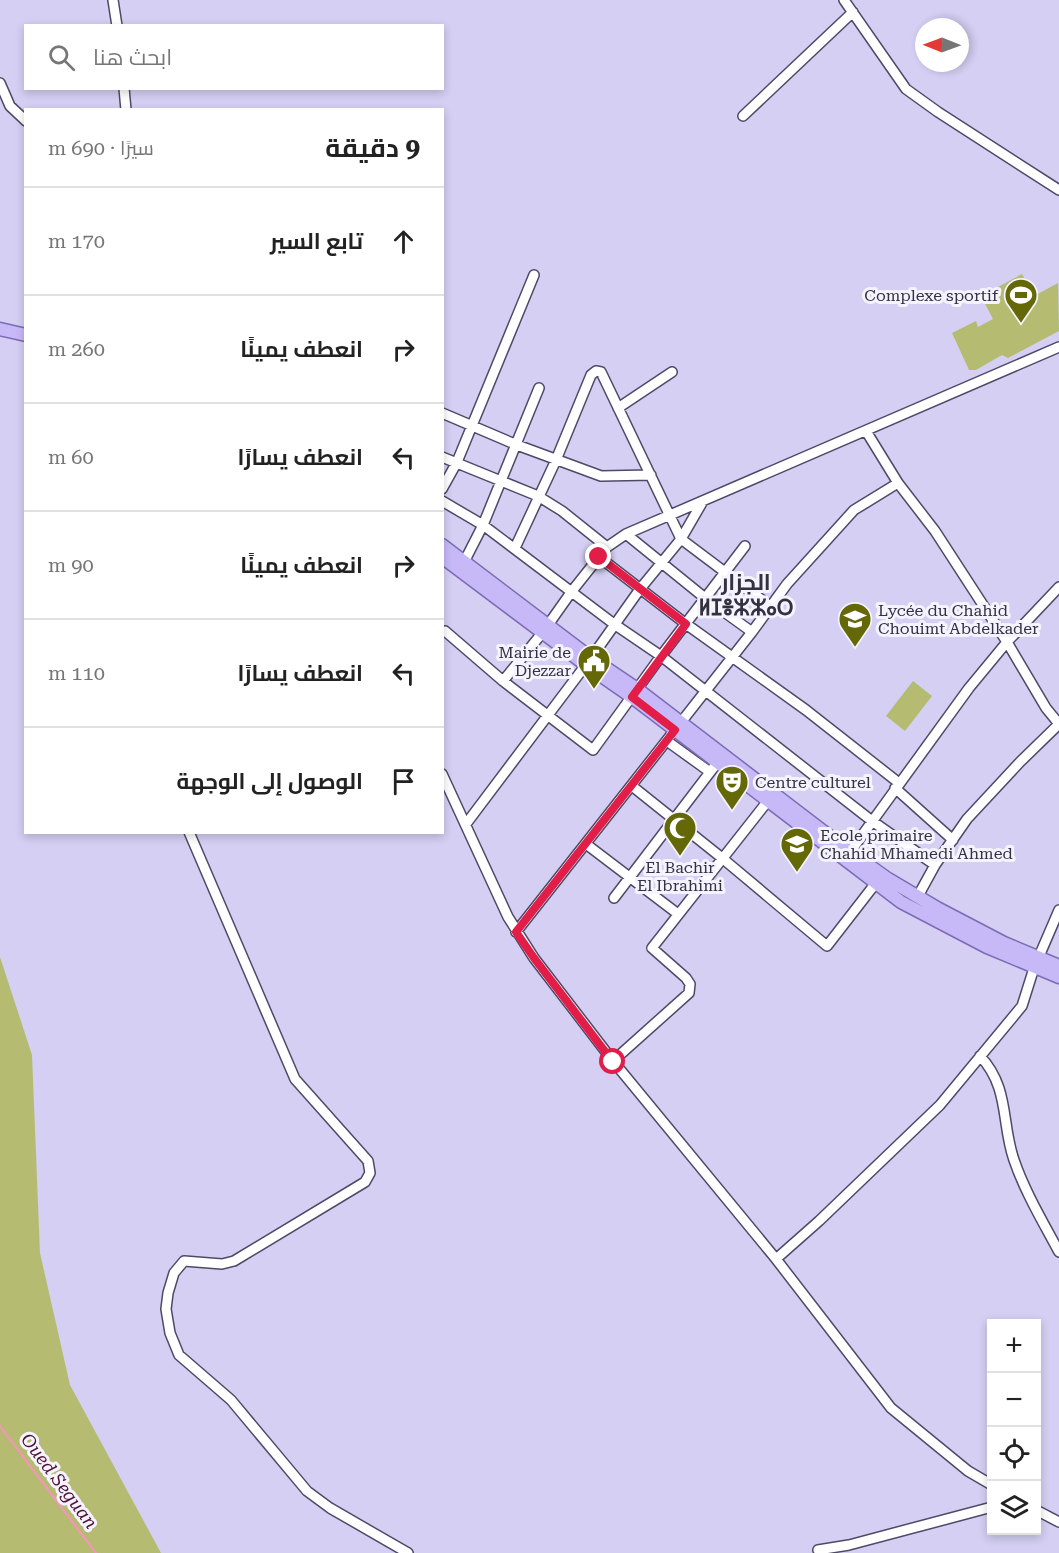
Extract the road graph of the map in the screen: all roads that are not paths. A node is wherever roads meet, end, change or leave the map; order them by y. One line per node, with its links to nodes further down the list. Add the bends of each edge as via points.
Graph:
1 (113, 0): 4 (street)
2 (844, 0): 3 (street)
3 (853, 12): 8 (street); 10 (street, via 906,89)
4 (117, 24)
5 (0, 83): 9 (street, via 10,106)
6 (124, 90): 7 (street)
7 (128, 108)
8 (743, 116)
9 (24, 119)
10 (1059, 190)
11 (534, 275): 19 (street)
12 (0, 329): 13 (main road)
13 (24, 335)
14 (1059, 347): 20 (street)
15 (672, 372): 17 (street)
16 (539, 388): 21 (street)
17 (618, 408): 23 (street, via 601,372 596,371); 25 (street)
18 (444, 414): 19 (street)
19 (471, 425): 21 (street); 24 (street)
20 (866, 430): 27 (street); 30 (street)
21 (517, 445): 23 (street); 26 (street)
22 (444, 458): 24 (street)
23 (556, 460): 25 (street, via 601,476); 29 (street)
24 (457, 462): 26 (street); 28 (street)
25 (651, 475): 32 (street)
26 (501, 482): 29 (street); 33 (street)
27 (898, 483): 49 (street, via 854,510); 55 (street, via 935,531)
28 (444, 485)
29 (538, 496): 38 (street); 39 (street)
30 (703, 501): 32 (street); 35 (street)
31 (444, 502): 33 (street)
32 (671, 515): 34 (street); 35 (street)
33 (483, 525): 39 (street); 43 (street)
34 (626, 534): 38 (street); 42 (street)
35 (681, 539): 42 (street); 44 (street)
36 (745, 546): 44 (street)
37 (444, 547): 43 (main road)
38 (607, 547): 40 (street)
39 (515, 548): 47 (street)
40 (599, 557): 46 (street); 47 (street)
41 (444, 558): 43 (main road)
42 (663, 562): 46 (street); 48 (street)
43 (463, 565): 52 (main road)
44 (725, 573): 48 (street); 49 (street)
45 (1059, 587): 55 (street)
46 (640, 589): 50 (street); 51 (street)
47 (572, 591): 50 (street); 52 (street)
48 (705, 598): 51 (street); 54 (street)
49 (770, 606): 54 (street)
50 (614, 624): 56 (street); 58 (street)
51 (686, 624): 56 (street); 57 (street)
52 (545, 629): 58 (main road); 59 (street)
53 (445, 631): 59 (street)
54 (752, 632): 57 (street)
55 (1007, 642): 63 (street); 69 (street)
56 (661, 656): 60 (street); 61 (street)
57 (732, 658): 60 (street); 69 (street, via 806,710)
58 (589, 662): 61 (main road); 62 (street)
59 (503, 681): 62 (street)
60 (705, 690): 64 (street); 72 (street)
61 (634, 693): 62 (street, via 593,750); 64 (main road)
62 (547, 715): 73 (street)
63 (1059, 724): 75 (street, via 1020,762)
64 (678, 726): 65 (street); 66 (main road); 70 (main road)
65 (667, 741): 66 (street); 68 (street)
66 (714, 767): 70 (main road); 71 (street)
67 (444, 778): 73 (street)
68 (632, 786): 71 (street); 76 (street)
69 (897, 786): 72 (street); 75 (street)
70 (771, 797): 77 (main road); 78 (street); 81 (main road)
71 (674, 819): 78 (street); 80 (street)
72 (872, 821): 77 (street); 79 (street)
73 (466, 824): 86 (street)
74 (190, 834): 99 (street, via 295,1079 368,1161 370,1173 365,1182 234,1261 184,1261 174,1274 168,1293 170,1333 179,1355 231,1400 307,1491)
75 (953, 840): 79 (street)
76 (586, 844): 80 (street); 86 (street)
77 (850, 852): 81 (main road)
78 (723, 858): 81 (street, via 827,946); 85 (street)
79 (935, 865): 82 (street)
80 (630, 878): 83 (street); 85 (street)
81 (880, 879): 82 (main road); 87 (main road, via 901,902 923,914 987,947)
82 (918, 896): 87 (main road)
83 (614, 898)
84 (1059, 910): 87 (street)
85 (678, 914): 91 (street, via 652,948 686,978 689,993)
86 (516, 932): 91 (street)
87 (1036, 963): 88 (main road); 89 (main road); 90 (street, via 1022,1006)
88 (1059, 966)
89 (1059, 977)
90 (980, 1056): 92 (street, via 1001,1089 1012,1157 1019,1175); 93 (street, via 940,1105)
91 (613, 1062): 93 (street)
92 (1059, 1252)
93 (776, 1259): 94 (street, via 891,1408 968,1472)
94 (987, 1482)
95 (987, 1508): 98 (street)
96 (1041, 1513): 97 (street)
97 (1059, 1522)
98 (818, 1550)
99 (408, 1553)

